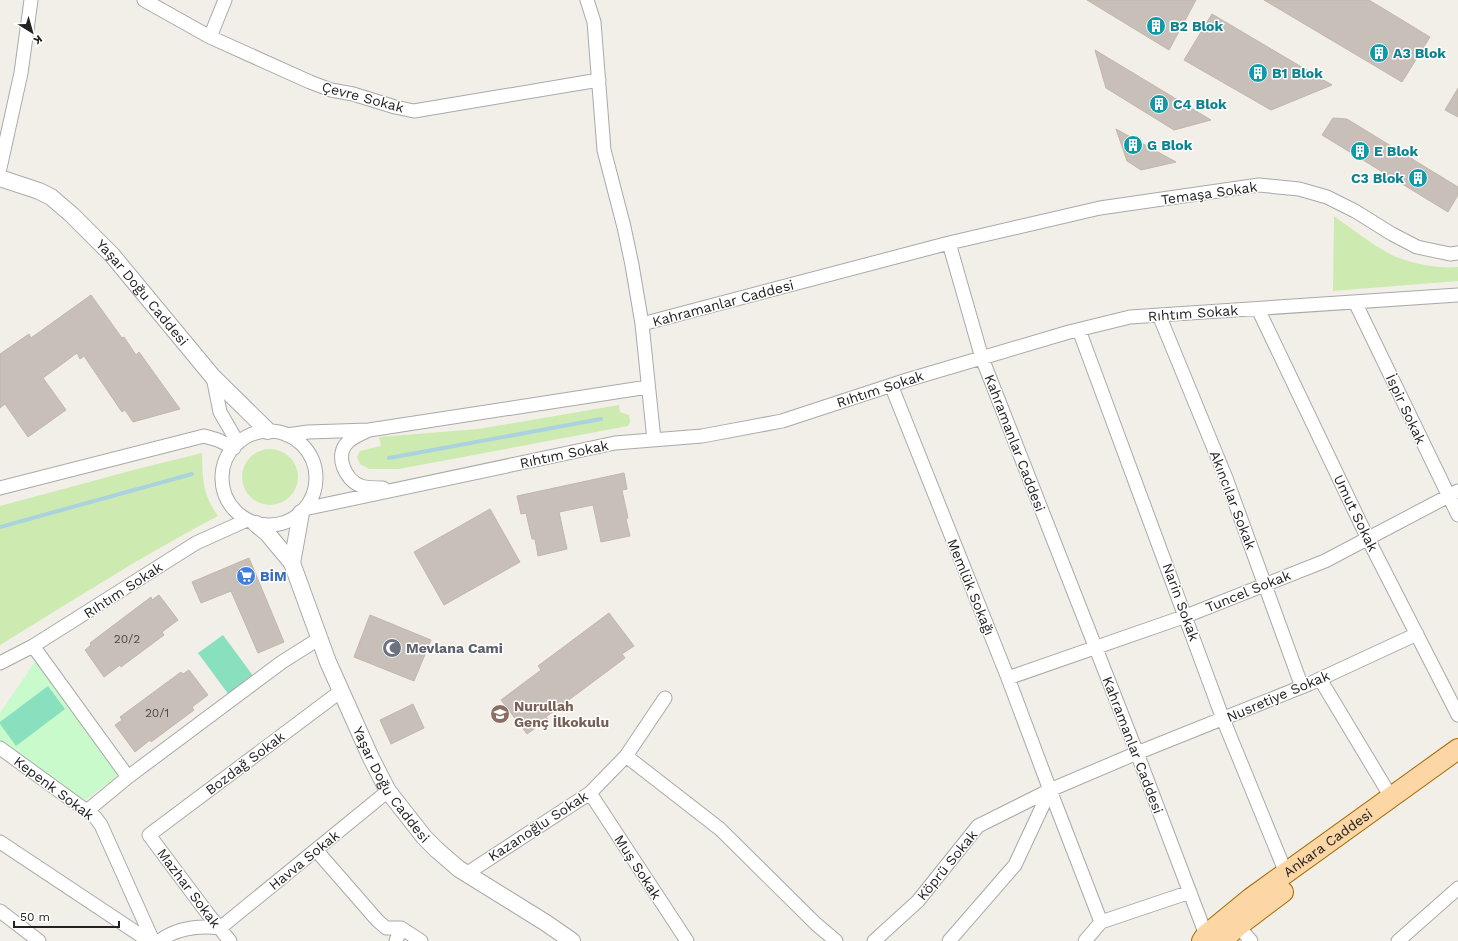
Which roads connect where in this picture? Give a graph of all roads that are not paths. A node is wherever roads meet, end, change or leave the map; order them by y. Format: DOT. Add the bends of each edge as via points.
graph roads {
  1 [pos="32,0"];
  2 [pos="144,0"];
  3 [pos="225,0"];
  4 [pos="588,0"];
  5 [pos="210,37"];
  6 [pos="599,80"];
  7 [pos="0,168"];
  8 [pos="0,178"];
  9 [pos="949,243"];
  10 [pos="1458,253"];
  11 [pos="1458,295"];
  12 [pos="1355,302"];
  13 [pos="1258,309"];
  14 [pos="1159,315"];
  15 [pos="642,324"];
  16 [pos="1079,330"];
  17 [pos="982,358"];
  18 [pos="213,377"];
  19 [pos="891,385"];
  20 [pos="648,387"];
  21 [pos="369,430"];
  22 [pos="268,431"];
  23 [pos="287,435"];
  24 [pos="654,440"];
  25 [pos="236,445"];
  26 [pos="0,488"];
  27 [pos="396,490"];
  28 [pos="1453,494"];
  29 [pos="303,511"];
  30 [pos="1458,515"];
  31 [pos="252,522"];
  32 [pos="1368,539"];
  33 [pos="292,562"];
  34 [pos="1264,584"];
  35 [pos="1186,616"];
  36 [pos="1417,634"];
  37 [pos="320,638"];
  38 [pos="33,646"];
  39 [pos="1096,648"];
  40 [pos="0,663"];
  41 [pos="1008,678"];
  42 [pos="1320,679"];
  43 [pos="1302,687"];
  44 [pos="341,691"];
  45 [pos="665,698"];
  46 [pos="1458,715"];
  47 [pos="1223,719"];
  48 [pos="0,748"];
  49 [pos="1458,749"];
  50 [pos="1137,753"];
  51 [pos="626,756"];
  52 [pos="1458,765"];
  53 [pos="128,776"];
  54 [pos="1050,790"];
  55 [pos="388,791"];
  56 [pos="590,793"];
  57 [pos="1391,797"];
  58 [pos="88,810"];
  59 [pos="149,835"];
  60 [pos="0,842"];
  61 [pos="316,850"];
  62 [pos="1286,873"];
  63 [pos="466,874"];
  64 [pos="1458,888"];
  65 [pos="1190,892"];
  66 [pos="0,911"];
  67 [pos="1101,922"];
  68 [pos="1238,926"];
  69 [pos="220,928"];
  70 [pos="401,928"];
  71 [pos="1210,939"];
  72 [pos="40,941"];
  73 [pos="149,941"];
  74 [pos="153,941"];
  75 [pos="159,941"];
  76 [pos="230,941"];
  77 [pos="396,941"];
  78 [pos="421,941"];
  79 [pos="572,941"];
  80 [pos="687,941"];
  81 [pos="836,941"];
  82 [pos="874,941"];
  83 [pos="949,941"];
  84 [pos="1085,941"];
  85 [pos="1251,941"];
  86 [pos="1398,941"];
  1 -- 7 [label="street" via="21,73"];
  2 -- 5 [label="street, Çevre Sokak"];
  3 -- 5 [label="street"];
  4 -- 6 [label="street, Kahramanlar Caddesi" via="594,22"];
  5 -- 6 [label="street, Çevre Sokak" via="331,90 414,111"];
  6 -- 15 [label="street, Kahramanlar Caddesi" via="604,150 632,265"];
  8 -- 18 [label="street, Yaşar Doğu Caddesi" via="51,197 72,215 112,255"];
  9 -- 10 [label="street, Temaşa Sokak" via="1100,208 1259,185 1299,189 1327,197 1417,247 1450,254"];
  9 -- 15 [label="street, Kahramanlar Caddesi"];
  9 -- 17 [label="street, Kahramanlar Caddesi"];
  11 -- 12 [label="street, Rıhtım Sokak"];
  12 -- 13 [label="street, Rıhtım Sokak"];
  12 -- 28 [label="street, İspir Sokak"];
  13 -- 14 [label="street, Rıhtım Sokak"];
  13 -- 32 [label="street, Umut Sokak"];
  14 -- 16 [label="street, Rıhtım Sokak" via="1130,317"];
  14 -- 34 [label="street, Akıncılar Sokak" via="1226,478"];
  15 -- 20 [label="street, Kahramanlar Caddesi"];
  16 -- 17 [label="street, Rıhtım Sokak"];
  16 -- 35 [label="street, Narin Sokak"];
  17 -- 19 [label="street, Rıhtım Sokak"];
  17 -- 39 [label="street, Kahramanlar Caddesi"];
  18 -- 22 [label="street, Yaşar Doğu Caddesi"];
  18 -- 25 [label="street" via="220,412"];
  19 -- 24 [label="street, Rıhtım Sokak" via="782,421 702,436"];
  19 -- 41 [label="street, Memlük Sokağı"];
  20 -- 21 [label="street"];
  20 -- 24 [label="street, Kahramanlar Caddesi"];
  21 -- 23 [label="street"];
  21 -- 27 [label="street" via="348,442 342,450 342,465 350,479 361,486"];
  22 -- 23 [label="street"];
  22 -- 25 [label="street" via="253,434"];
  23 -- 29 [label="street" via="309,452 315,467 316,482 313,496"];
  24 -- 27 [label="street, Rıhtım Sokak" via="615,443"];
  25 -- 26 [label="street" via="204,436"];
  25 -- 31 [label="street" via="228,454 222,484 233,509"];
  27 -- 29 [label="street, Rıhtım Sokak"];
  28 -- 30 [label="street, İspir Sokak"];
  28 -- 32 [label="street, Tuncel Sokak"];
  29 -- 31 [label="street" via="284,523 270,526"];
  29 -- 33 [label="street"];
  31 -- 33 [label="street" via="277,544"];
  31 -- 38 [label="street, Rıhtım Sokak" via="196,543"];
  32 -- 34 [label="street, Tuncel Sokak" via="1325,561"];
  32 -- 36 [label="street, Umut Sokak"];
  33 -- 37 [label="street, Yaşar Doğu Caddesi"];
  34 -- 35 [label="street, Tuncel Sokak"];
  34 -- 43 [label="street, Akıncılar Sokak"];
  35 -- 39 [label="street, Tuncel Sokak"];
  35 -- 47 [label="street, Narin Sokak"];
  36 -- 42 [label="street, Nusretiye Sokak"];
  36 -- 46 [label="street, Umut Sokak"];
  37 -- 44 [label="street, Yaşar Doğu Caddesi"];
  37 -- 53 [label="street" via="282,662"];
  38 -- 40 [label="street, Rıhtım Sokak"];
  38 -- 53 [label="street"];
  39 -- 41 [label="street, Tuncel Sokak"];
  39 -- 50 [label="street, Kahramanlar Caddesi"];
  41 -- 54 [label="street, Memlük Sokağı"];
  42 -- 43 [label="street, Nusretiye Sokak"];
  42 -- 57 [label="street"];
  43 -- 47 [label="street, Nusretiye Sokak"];
  44 -- 55 [label="street, Yaşar Doğu Caddesi"];
  44 -- 59 [label="street, Bozdağ Sokak"];
  45 -- 51 [label="street, Kazanoğlu Sokak"];
  47 -- 50 [label="street, Nusretiye Sokak"];
  47 -- 62 [label="street, Narin Sokak"];
  48 -- 58 [label="street, Kepenk Sokak"];
  49 -- 57 [label="main road, Ankara Caddesi"];
  50 -- 54 [label="street, Nusretiye Sokak"];
  50 -- 65 [label="street, Kahramanlar Caddesi"];
  51 -- 56 [label="street, Kazanoğlu Sokak"];
  51 -- 81 [label="street" via="720,829"];
  52 -- 68 [label="main road, Ankara Caddesi"];
  53 -- 58 [label="street"];
  54 -- 67 [label="street, Memlük Sokağı"];
  54 -- 82 [label="street, Köprü Sokak" via="978,826 918,901"];
  54 -- 83 [label="street" via="1015,865"];
  55 -- 61 [label="street, Havva Sokak"];
  55 -- 63 [label="street, Yaşar Doğu Caddesi" via="424,837"];
  56 -- 63 [label="street, Kazanoğlu Sokak"];
  56 -- 80 [label="street, Muş Sokak"];
  57 -- 62 [label="main road, Ankara Caddesi"];
  58 -- 74 [label="street, Kepenk Sokak" via="101,825"];
  59 -- 69 [label="street, Mazhar Sokak"];
  60 -- 73 [label="street"];
  61 -- 69 [label="street, Havva Sokak"];
  61 -- 70 [label="street" via="377,920 386,928"];
  62 -- 71 [label="main road, Ankara Caddesi" via="1228,916"];
  63 -- 79 [label="street, Yaşar Doğu Caddesi" via="546,922"];
  64 -- 86 [label="street"];
  65 -- 67 [label="street"];
  65 -- 71 [label="street, Kahramanlar Caddesi"];
  66 -- 72 [label="street"];
  67 -- 84 [label="street"];
  68 -- 71 [label="main road, Ankara Caddesi"];
  68 -- 85 [label="street"];
  69 -- 75 [label="street" via="183,929"];
  69 -- 76 [label="street, Mazhar Sokak"];
  70 -- 77 [label="street"];
  70 -- 78 [label="street"];
}
